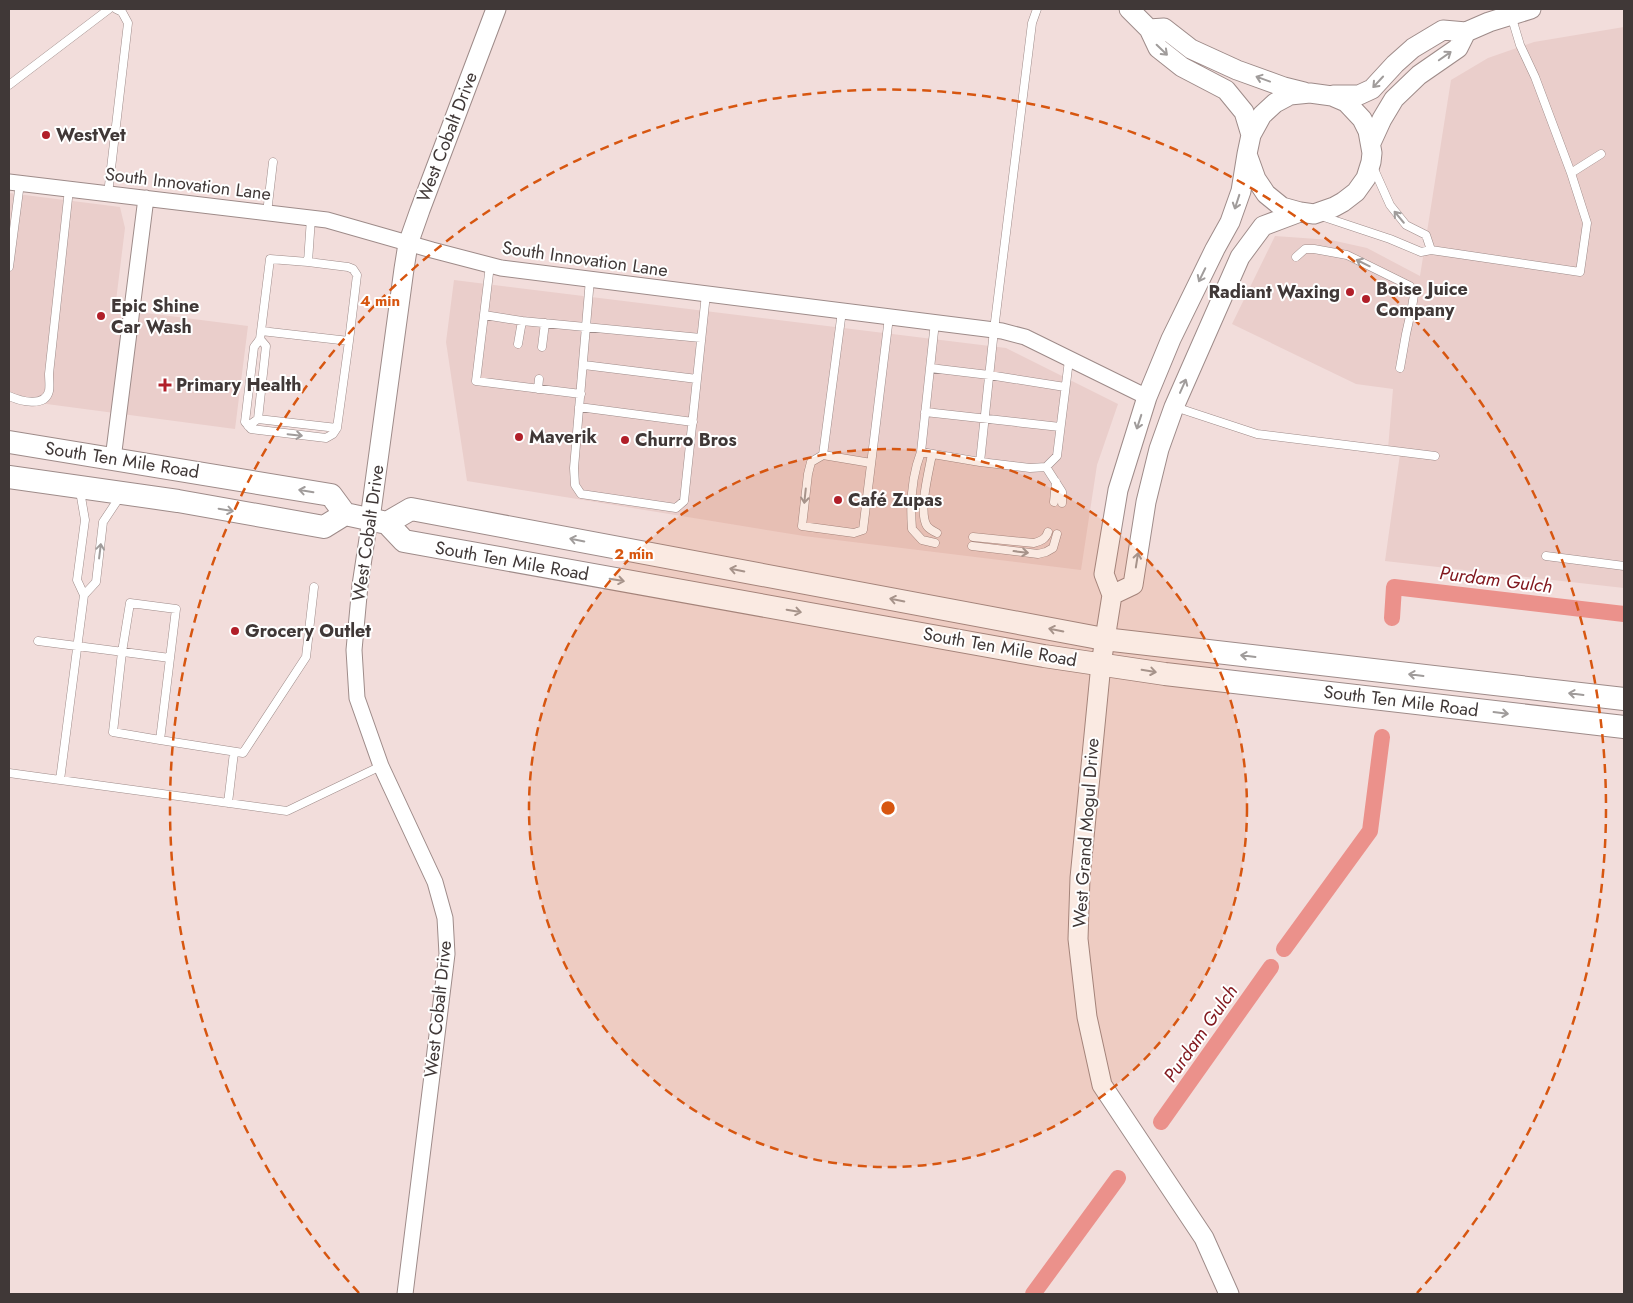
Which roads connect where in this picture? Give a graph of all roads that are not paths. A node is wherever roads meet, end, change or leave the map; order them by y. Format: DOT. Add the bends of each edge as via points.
graph roads {
  1 [pos="109,9"];
  2 [pos="116,9"];
  3 [pos="496,9"];
  4 [pos="1037,9"];
  5 [pos="1129,9"];
  6 [pos="1531,9"];
  7 [pos="1511,14"];
  8 [pos="1149,29"];
  9 [pos="1466,32"];
  10 [pos="9,85"];
  11 [pos="1310,93"];
  12 [pos="1332,96"];
  13 [pos="1251,135"];
  14 [pos="1371,143"];
  15 [pos="1247,154"];
  16 [pos="1601,154"];
  17 [pos="273,162"];
  18 [pos="1371,162"];
  19 [pos="1571,173"];
  20 [pos="14,183"];
  21 [pos="69,189"];
  22 [pos="108,194"];
  23 [pos="146,198"];
  24 [pos="267,213"];
  25 [pos="1307,213"];
  26 [pos="311,218"];
  27 [pos="408,244"];
  28 [pos="1431,250"];
  29 [pos="1296,257"];
  30 [pos="308,262"];
  31 [pos="490,265"];
  32 [pos="9,267"];
  33 [pos="590,279"];
  34 [pos="706,294"];
  35 [pos="842,311"];
  36 [pos="484,315"];
  37 [pos="889,317"];
  38 [pos="522,321"];
  39 [pos="935,322"];
  40 [pos="545,323"];
  41 [pos="586,326"];
  42 [pos="994,330"];
  43 [pos="261,335"];
  44 [pos="702,338"];
  45 [pos="349,341"];
  46 [pos="518,344"];
  47 [pos="542,347"];
  48 [pos="1068,360"];
  49 [pos="584,365"];
  50 [pos="930,368"];
  51 [pos="1400,368"];
  52 [pos="251,374"];
  53 [pos="989,375"];
  54 [pos="263,376"];
  55 [pos="514,376"];
  56 [pos="539,379"];
  57 [pos="697,379"];
  58 [pos="512,386"];
  59 [pos="1065,387"];
  60 [pos="538,389"];
  61 [pos="581,394"];
  62 [pos="9,396"];
  63 [pos="1147,397"];
  64 [pos="580,407"];
  65 [pos="1174,407"];
  66 [pos="925,412"];
  67 [pos="985,418"];
  68 [pos="258,419"];
  69 [pos="693,422"];
  70 [pos="248,426"];
  71 [pos="1060,427"];
  72 [pos="337,428"];
  73 [pos="9,442"];
  74 [pos="921,452"];
  75 [pos="823,454"];
  76 [pos="932,454"];
  77 [pos="1434,456"];
  78 [pos="113,459"];
  79 [pos="980,462"];
  80 [pos="871,463"];
  81 [pos="1046,467"];
  82 [pos="9,477"];
  83 [pos="80,487"];
  84 [pos="122,493"];
  85 [pos="1058,502"];
  86 [pos="345,514"];
  87 [pos="379,521"];
  88 [pos="1048,532"];
  89 [pos="937,533"];
  90 [pos="1056,534"];
  91 [pos="973,537"];
  92 [pos="935,543"];
  93 [pos="972,546"];
  94 [pos="1546,556"];
  95 [pos="1624,566"];
  96 [pos="314,587"];
  97 [pos="84,595"];
  98 [pos="1112,595"];
  99 [pos="1104,639"];
  100 [pos="38,641"];
  101 [pos="78,646"];
  102 [pos="122,652"];
  103 [pos="170,658"];
  104 [pos="1100,664"];
  105 [pos="1624,700"];
  106 [pos="1624,727"];
  107 [pos="160,740"];
  108 [pos="234,752"];
  109 [pos="381,766"];
  110 [pos="9,773"];
  111 [pos="60,780"];
  112 [pos="228,802"];
  113 [pos="405,1294"];
  114 [pos="1229,1294"];
  1 -- 10 [label="lane"];
  2 -- 22 [label="lane" via="122,12 128,23"];
  3 -- 27 [label="street, West Cobalt Drive"];
  4 -- 42 [label="lane" via="1032,24"];
  5 -- 8 [label="street"];
  6 -- 7 [label="street"];
  7 -- 9 [label="street"];
  7 -- 19 [label="lane" via="1520,45"];
  11 -- 8 [label="street, one-way" via="1236,70 1191,49 1164,28"];
  8 -- 13 [label="street, one-way" via="1158,48 1182,67 1226,90 1244,112"];
  9 -- 12 [label="street, one-way" via="1443,30 1413,48 1372,89 1359,95"];
  14 -- 9 [label="street, one-way" via="1394,99 1419,75 1458,48"];
  11 -- 12 [label="street"];
  11 -- 13 [label="street" via="1290,94 1275,102 1262,115"];
  12 -- 14 [label="street" via="1346,102 1358,114"];
  13 -- 15 [label="street"];
  14 -- 18 [label="street"];
  15 -- 25 [label="street" via="1256,179 1266,194 1282,207"];
  15 -- 63 [label="street, one-way" via="1241,191 1230,222 1171,339"];
  16 -- 19 [label="lane"];
  17 -- 24 [label="lane"];
  18 -- 25 [label="street" via="1366,178 1344,202"];
  28 -- 18 [label="lane, one-way" via="1426,235 1406,225 1390,205"];
  19 -- 28 [label="lane" via="1588,223 1580,272"];
  20 -- 21 [label="street, South Innovation Lane"];
  20 -- 32 [label="lane"];
  21 -- 22 [label="street, South Innovation Lane"];
  21 -- 62 [label="lane" via="48,392 39,402"];
  22 -- 23 [label="street, South Innovation Lane"];
  23 -- 24 [label="street, South Innovation Lane"];
  23 -- 78 [label="street"];
  24 -- 26 [label="street, South Innovation Lane"];
  25 -- 28 [label="lane" via="1421,252"];
  65 -- 25 [label="street, one-way" via="1240,257 1263,226"];
  26 -- 27 [label="street, South Innovation Lane"];
  26 -- 30 [label="lane"];
  27 -- 31 [label="street, South Innovation Lane"];
  27 -- 87 [label="street, West Cobalt Drive"];
  51 -- 29 [label="lane, one-way" via="1414,295 1410,286 1347,255 1314,249 1305,250"];
  30 -- 43 [label="lane" via="270,259"];
  30 -- 45 [label="lane" via="348,267 357,275"];
  31 -- 33 [label="street, South Innovation Lane"];
  31 -- 36 [label="lane"];
  33 -- 34 [label="street, South Innovation Lane"];
  33 -- 41 [label="lane"];
  34 -- 35 [label="street, South Innovation Lane"];
  34 -- 44 [label="lane"];
  35 -- 37 [label="street, South Innovation Lane"];
  35 -- 75 [label="lane"];
  36 -- 38 [label="lane"];
  36 -- 58 [label="lane" via="476,381"];
  37 -- 39 [label="street, South Innovation Lane"];
  37 -- 80 [label="lane"];
  38 -- 40 [label="lane"];
  38 -- 46 [label="lane"];
  39 -- 42 [label="street, South Innovation Lane"];
  39 -- 50 [label="lane"];
  40 -- 41 [label="lane"];
  40 -- 47 [label="lane"];
  41 -- 44 [label="lane"];
  41 -- 49 [label="lane"];
  42 -- 48 [label="street, South Innovation Lane" via="1025,337"];
  42 -- 53 [label="lane"];
  43 -- 45 [label="lane"];
  43 -- 52 [label="lane" via="254,347"];
  43 -- 54 [label="lane" via="266,346"];
  44 -- 57 [label="lane"];
  45 -- 72 [label="lane"];
  48 -- 59 [label="lane"];
  48 -- 63 [label="street, South Innovation Lane"];
  49 -- 57 [label="lane"];
  49 -- 61 [label="lane"];
  50 -- 53 [label="lane"];
  50 -- 66 [label="lane"];
  52 -- 54 [label="lane"];
  52 -- 70 [label="lane" via="245,422"];
  53 -- 59 [label="lane"];
  53 -- 67 [label="lane"];
  54 -- 68 [label="lane"];
  55 -- 58 [label="lane"];
  56 -- 60 [label="lane"];
  57 -- 69 [label="lane"];
  58 -- 60 [label="lane"];
  59 -- 71 [label="lane"];
  60 -- 61 [label="lane"];
  61 -- 64 [label="lane"];
  63 -- 98 [label="street, one-way" via="1118,490 1104,574"];
  64 -- 69 [label="lane"];
  64 -- 69 [label="lane" via="574,468 575,485 581,494 676,508 684,501"];
  65 -- 77 [label="lane" via="1257,434"];
  98 -- 65 [label="street, one-way" via="1132,585 1146,502 1159,449"];
  66 -- 67 [label="lane"];
  66 -- 74 [label="lane"];
  67 -- 71 [label="lane"];
  67 -- 79 [label="lane"];
  68 -- 70 [label="lane"];
  68 -- 72 [label="lane"];
  70 -- 72 [label="lane, one-way" via="257,431 326,438"];
  71 -- 81 [label="lane" via="1057,456"];
  73 -- 78 [label="main road, South Ten Mile Road"];
  74 -- 76 [label="lane"];
  74 -- 92 [label="lane" via="910,504 912,530 922,540"];
  75 -- 80 [label="lane"];
  75 -- 80 [label="lane, one-way" via="811,462 802,526 854,533 863,530"];
  76 -- 79 [label="lane"];
  76 -- 89 [label="lane" via="923,508 928,528"];
  86 -- 78 [label="main road, South Ten Mile Road, one-way" via="331,495"];
  79 -- 81 [label="lane"];
  81 -- 85 [label="lane" via="1056,482"];
  82 -- 83 [label="main road, South Ten Mile Road"];
  83 -- 84 [label="main road, South Ten Mile Road"];
  83 -- 97 [label="lane" via="85,520 77,580"];
  84 -- 86 [label="main road, South Ten Mile Road, one-way" via="324,527"];
  97 -- 84 [label="lane, one-way" via="96,582 103,522"];
  86 -- 87 [label="main road"];
  99 -- 87 [label="main road, South Ten Mile Road, one-way" via="411,509"];
  87 -- 104 [label="main road, South Ten Mile Road, one-way" via="404,541"];
  87 -- 109 [label="street, West Cobalt Drive" via="360,585 354,650 357,698"];
  88 -- 91 [label="lane" via="1041,541 1034,543"];
  93 -- 90 [label="lane, one-way" via="1038,554 1053,548"];
  94 -- 95 [label="lane"];
  96 -- 108 [label="lane" via="306,657 243,753"];
  97 -- 101 [label="lane"];
  98 -- 99 [label="street, West Grand Mogul Drive"];
  99 -- 104 [label="street, West Grand Mogul Drive"];
  105 -- 99 [label="main road, South Ten Mile Road, one-way"];
  100 -- 101 [label="lane"];
  101 -- 102 [label="lane"];
  101 -- 111 [label="lane"];
  102 -- 103 [label="lane"];
  102 -- 103 [label="lane" via="130,603 176,609"];
  102 -- 107 [label="lane" via="113,732"];
  103 -- 107 [label="lane"];
  104 -- 106 [label="main road, South Ten Mile Road, one-way"];
  104 -- 114 [label="street, West Grand Mogul Drive" via="1078,939 1087,1016 1102,1085 1204,1238"];
  107 -- 108 [label="lane"];
  108 -- 112 [label="lane"];
  109 -- 112 [label="lane" via="287,811"];
  109 -- 113 [label="street, West Cobalt Drive" via="436,882 445,918 446,954"];
  110 -- 111 [label="lane"];
  111 -- 112 [label="lane"];
}
